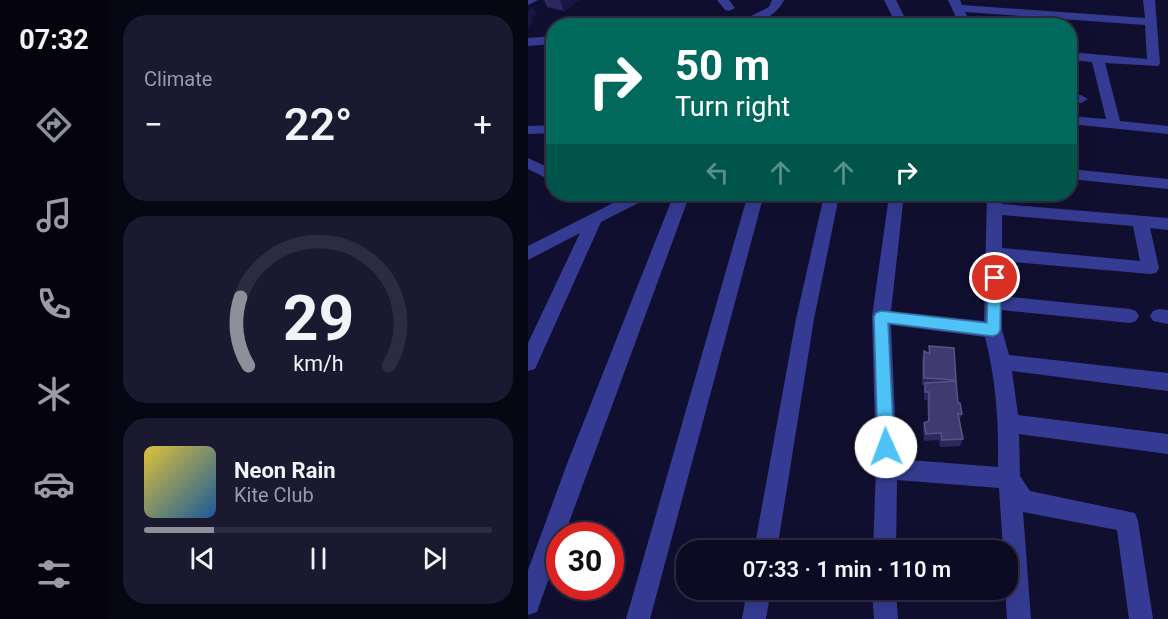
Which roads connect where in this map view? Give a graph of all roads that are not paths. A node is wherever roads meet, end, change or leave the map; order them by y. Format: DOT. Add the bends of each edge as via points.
graph roads {
  1 [pos="778,0"];
  2 [pos="890,0"];
  3 [pos="1149,0"];
  4 [pos="956,4"];
  5 [pos="755,18"];
  6 [pos="899,18"];
  7 [pos="962,18"];
  8 [pos="1150,22"];
  9 [pos="546,41"];
  10 [pos="528,42"];
  11 [pos="1077,56"];
  12 [pos="1097,57"];
  13 [pos="1154,63"];
  14 [pos="1168,64"];
  15 [pos="1077,121"];
  16 [pos="1114,124"];
  17 [pos="546,129"];
  18 [pos="528,130"];
  19 [pos="1168,130"];
  20 [pos="528,163"];
  21 [pos="546,173"];
  22 [pos="1077,175"];
  23 [pos="1168,184"];
  24 [pos="629,201"];
  25 [pos="679,201"];
  26 [pos="754,201"];
  27 [pos="824,201"];
  28 [pos="896,201"];
  29 [pos="993,201"];
  30 [pos="596,218"];
  31 [pos="1140,221"];
  32 [pos="1168,224"];
  33 [pos="528,254"];
  34 [pos="995,254"];
  35 [pos="994,302"];
  36 [pos="1130,316"];
  37 [pos="881,317"];
  38 [pos="993,330"];
  39 [pos="1001,362"];
  40 [pos="528,363"];
  41 [pos="1168,382"];
  42 [pos="1008,423"];
  43 [pos="1168,444"];
  44 [pos="887,469"];
  45 [pos="1009,478"];
  46 [pos="767,540"];
  47 [pos="884,540"];
  48 [pos="757,600"];
  49 [pos="885,600"];
  50 [pos="528,603"];
  51 [pos="638,619"];
  52 [pos="754,619"];
  53 [pos="886,619"];
  54 [pos="1019,619"];
  55 [pos="1141,619"];
  1 -- 5 [label="street" via="774,9"];
  2 -- 6 [label="street"];
  3 -- 8 [label="street"];
  4 -- 7 [label="street"];
  4 -- 8 [label="street"];
  8 -- 13 [label="street"];
  9 -- 10 [label="street"];
  11 -- 12 [label="street"];
  12 -- 13 [label="street"];
  12 -- 16 [label="street"];
  13 -- 14 [label="street"];
  15 -- 16 [label="street"];
  16 -- 19 [label="street"];
  17 -- 18 [label="street"];
  20 -- 21 [label="street"];
  22 -- 23 [label="street"];
  24 -- 30 [label="street"];
  25 -- 50 [label="street"];
  26 -- 51 [label="street"];
  27 -- 46 [label="street"];
  28 -- 37 [label="street"];
  29 -- 31 [label="street"];
  29 -- 34 [label="street"];
  30 -- 33 [label="street"];
  30 -- 40 [label="street"];
  31 -- 32 [label="street"];
  31 -- 34 [label="street" via="1150,268"];
  34 -- 35 [label="street"];
  35 -- 36 [label="street"];
  35 -- 38 [label="street"];
  37 -- 38 [label="street"];
  37 -- 44 [label="street"];
  38 -- 39 [label="street"];
  39 -- 41 [label="street"];
  39 -- 42 [label="street"];
  42 -- 43 [label="street"];
  42 -- 45 [label="street"];
  44 -- 45 [label="street"];
  44 -- 47 [label="street"];
  45 -- 54 [label="street"];
  45 -- 55 [label="street" via="1023,501 1126,521"];
  48 -- 52 [label="street"];
  49 -- 53 [label="street"];
}
